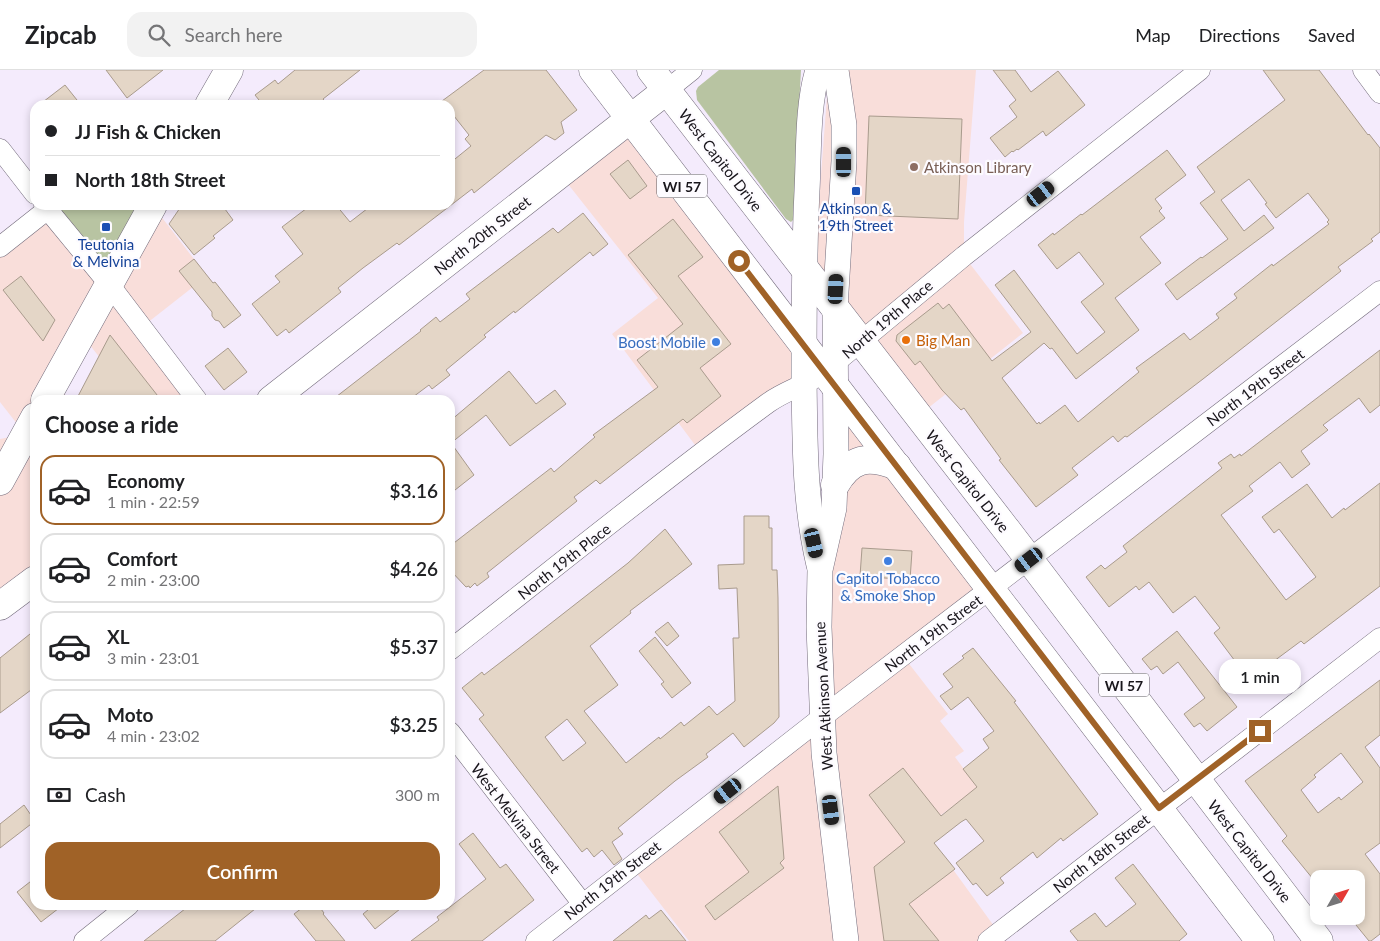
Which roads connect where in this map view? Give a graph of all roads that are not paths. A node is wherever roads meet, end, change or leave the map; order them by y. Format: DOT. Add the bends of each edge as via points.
graph roads {
  1 [pos="229,70"];
  2 [pos="593,70"];
  3 [pos="692,70"];
  4 [pos="818,70"];
  5 [pos="836,70"];
  6 [pos="1200,70"];
  7 [pos="1363,70"];
  8 [pos="659,80"];
  9 [pos="1380,93"];
  10 [pos="212,100"];
  11 [pos="630,118"];
  12 [pos="0,149"];
  13 [pos="30,188"];
  14 [pos="43,210"];
  15 [pos="51,210"];
  16 [pos="150,210"];
  17 [pos="0,247"];
  18 [pos="805,270"];
  19 [pos="109,284"];
  20 [pos="1380,291"];
  21 [pos="835,308"];
  22 [pos="860,341"];
  23 [pos="804,346"];
  24 [pos="824,376"];
  25 [pos="48,395"];
  26 [pos="193,395"];
  27 [pos="277,395"];
  28 [pos="30,426"];
  29 [pos="897,466"];
  30 [pos="0,480"];
  31 [pos="835,485"];
  32 [pos="1029,560"];
  33 [pos="820,570"];
  34 [pos="30,584"];
  35 [pos="991,588"];
  36 [pos="0,606"];
  37 [pos="1380,638"];
  38 [pos="455,646"];
  39 [pos="822,718"];
  40 [pos="455,739"];
  41 [pos="1196,780"];
  42 [pos="1159,808"];
  43 [pos="582,904"];
  44 [pos="123,910"];
  45 [pos="84,941"];
  46 [pos="536,941"];
  47 [pos="846,941"];
  48 [pos="988,941"];
  49 [pos="1260,941"];
  50 [pos="1319,941"];
  1 -- 10 [label="main road"];
  2 -- 11 [label="main road"];
  3 -- 8 [label="street, North 20th Street"];
  4 -- 18 [label="street" via="812,98"];
  5 -- 21 [label="street, West Atkinson Avenue" via="844,125 844,162"];
  6 -- 22 [label="street, North 19th Place"];
  7 -- 9 [label="street"];
  8 -- 11 [label="main road, North 20th Street"];
  8 -- 18 [label="main road, West Capitol Drive / WI 57"];
  11 -- 23 [label="main road, WI 57"];
  11 -- 27 [label="main road, North 20th Street"];
  12 -- 13 [label="street"];
  14 -- 17 [label="street"];
  15 -- 19 [label="street"];
  16 -- 19 [label="main road"];
  18 -- 21 [label="main road, West Capitol Drive / WI 57"];
  18 -- 23 [label="street"];
  19 -- 25 [label="main road"];
  19 -- 26 [label="street"];
  20 -- 32 [label="street, North 19th Street"];
  21 -- 22 [label="main road, West Capitol Drive / WI 57"];
  21 -- 24 [label="street, West Atkinson Avenue"];
  22 -- 24 [label="street, North 19th Place"];
  22 -- 32 [label="main road, West Capitol Drive / WI 57"];
  23 -- 24 [label="main road, WI 57"];
  24 -- 29 [label="main road, WI 57"];
  24 -- 31 [label="street, West Atkinson Avenue"];
  24 -- 33 [label="street, West Atkinson Avenue" via="805,459 811,530"];
  24 -- 38 [label="street, North 19th Place" via="780,394"];
  28 -- 30 [label="main road"];
  29 -- 31 [label="main road" via="880,460 859,462 846,470"];
  29 -- 35 [label="main road, WI 57"];
  31 -- 33 [label="street, West Atkinson Avenue" via="834,508"];
  32 -- 35 [label="street, North 19th Street"];
  32 -- 41 [label="main road, West Capitol Drive / WI 57"];
  33 -- 39 [label="street, West Atkinson Avenue"];
  34 -- 36 [label="main road"];
  35 -- 39 [label="street, North 19th Street"];
  35 -- 42 [label="main road, WI 57"];
  37 -- 41 [label="street, North 18th Street"];
  39 -- 43 [label="street, North 19th Street"];
  39 -- 47 [label="street, West Atkinson Avenue"];
  40 -- 43 [label="street, West Melvina Street"];
  41 -- 42 [label="street, North 18th Street"];
  41 -- 50 [label="main road, West Capitol Drive / WI 57"];
  42 -- 48 [label="street, North 18th Street"];
  42 -- 49 [label="main road, WI 57"];
  43 -- 46 [label="street, North 19th Street"];
  44 -- 45 [label="street"];
}
